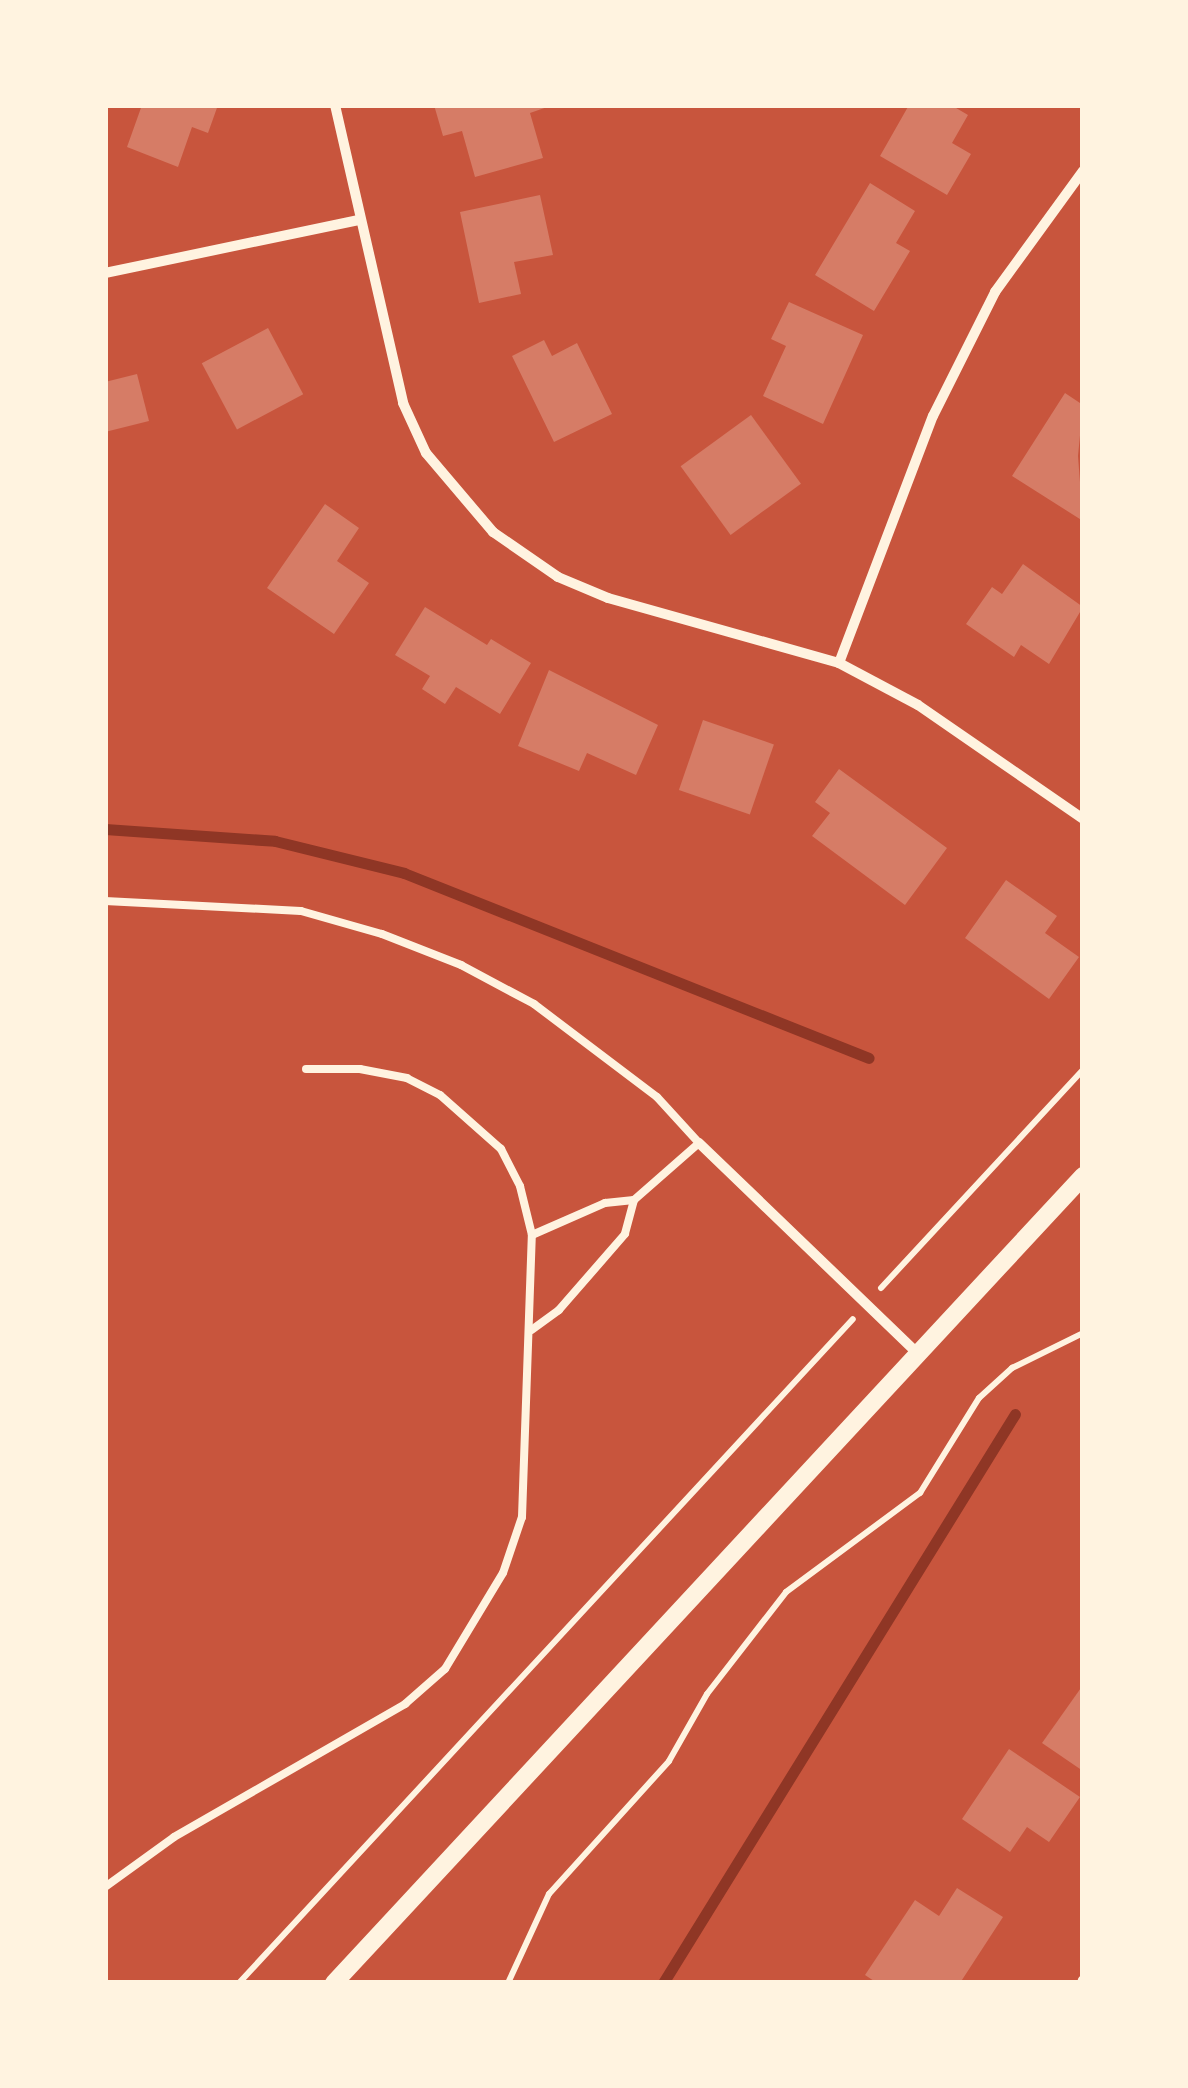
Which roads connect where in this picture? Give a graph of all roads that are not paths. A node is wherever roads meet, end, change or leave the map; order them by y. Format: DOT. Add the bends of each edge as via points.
graph roads {
  1 [pos="335,105"];
  2 [pos="1083,171"];
  3 [pos="358,220"];
  4 [pos="105,274"];
  5 [pos="839,662"];
  6 [pos="1083,819"];
  7 [pos="105,901"];
  8 [pos="306,1069"];
  9 [pos="699,1143"];
  10 [pos="1083,1176"];
  11 [pos="634,1200"];
  12 [pos="532,1236"];
  13 [pos="531,1330"];
  14 [pos="919,1355"];
  15 [pos="105,1887"];
  16 [pos="334,1983"];
  1 -- 3 [label="street"];
  2 -- 5 [label="street" via="995,292 933,416"];
  3 -- 4 [label="street"];
  3 -- 5 [label="street" via="403,402 426,453 493,532 558,577 608,598"];
  5 -- 6 [label="street" via="918,704"];
  7 -- 9 [label="lane" via="302,910 461,965 597,1048 658,1096"];
  8 -- 12 [label="lane" via="407,1078 468,1115 501,1149 520,1186"];
  9 -- 11 [label="lane"];
  9 -- 14 [label="street"];
  10 -- 14 [label="street"];
  11 -- 12 [label="lane" via="605,1202"];
  11 -- 13 [label="lane" via="625,1234 559,1310"];
  12 -- 13 [label="lane"];
  13 -- 15 [label="lane" via="522,1517 504,1574 445,1669 404,1704 174,1837"];
  14 -- 16 [label="street"];
}
